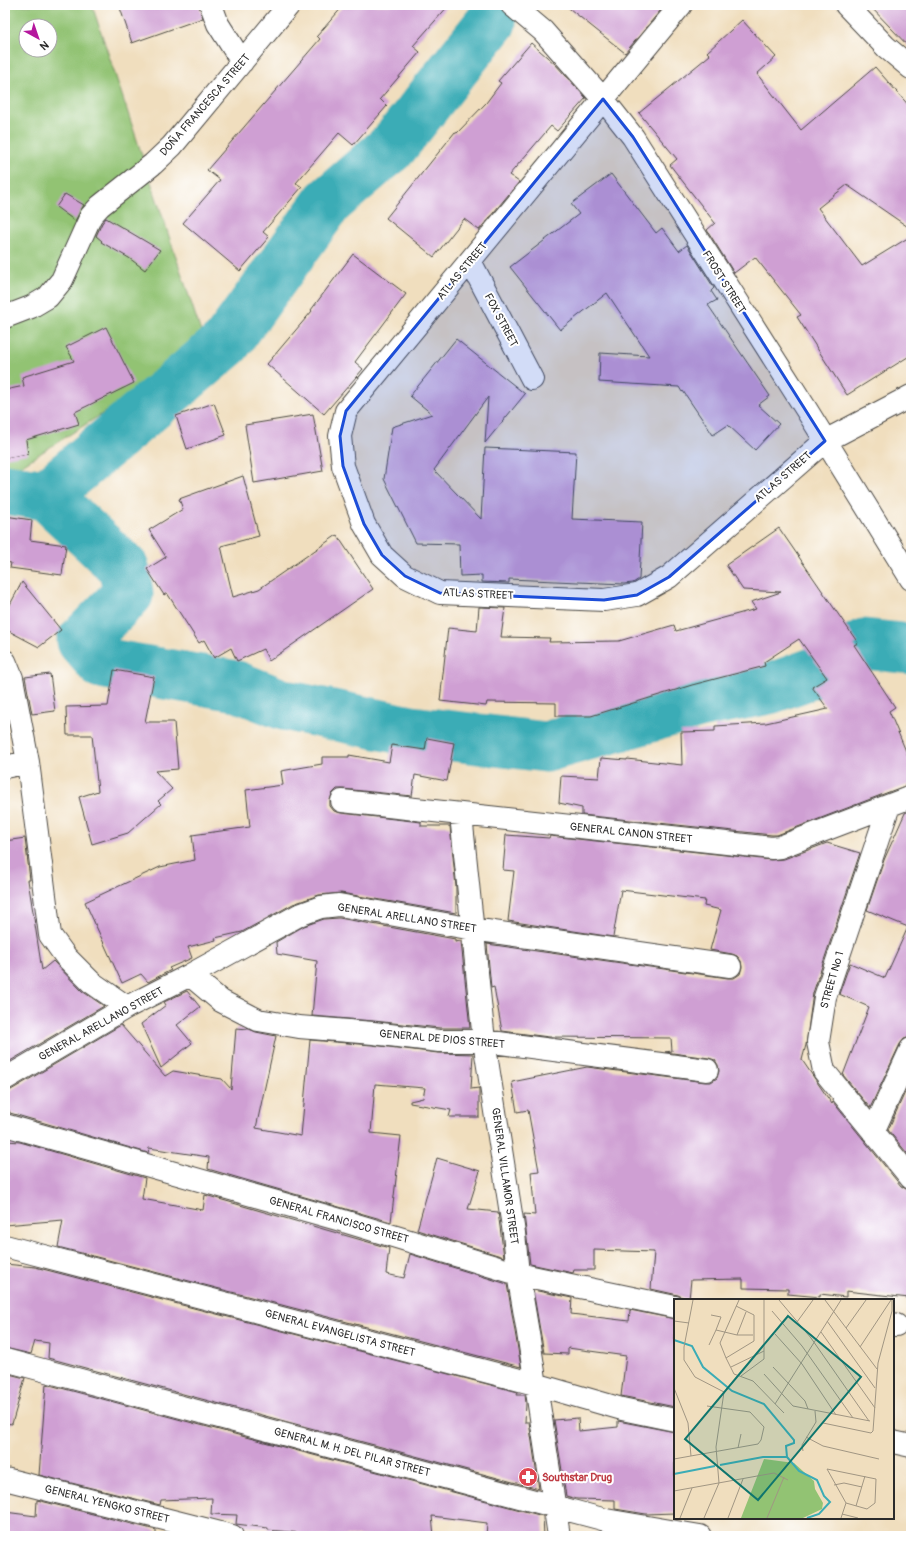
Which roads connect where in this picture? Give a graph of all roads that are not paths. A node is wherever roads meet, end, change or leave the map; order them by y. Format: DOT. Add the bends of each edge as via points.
graph roads {
  1 [pos="211,5"];
  2 [pos="289,5"];
  3 [pos="512,5"];
  4 [pos="681,5"];
  5 [pos="846,5"];
  6 [pos="242,62"];
  7 [pos="911,68"];
  8 [pos="604,99"];
  9 [pos="470,261"];
  10 [pos="5,317"];
  11 [pos="532,379"];
  12 [pos="911,396"];
  13 [pos="825,441"];
  14 [pos="911,579"];
  15 [pos="5,661"];
  16 [pos="28,762"];
  17 [pos="5,767"];
  18 [pos="911,797"];
  19 [pos="342,801"];
  20 [pos="889,806"];
  21 [pos="461,815"];
  22 [pos="473,929"];
  23 [pos="730,966"];
  24 [pos="190,975"];
  25 [pos="127,1007"];
  26 [pos="484,1041"];
  27 [pos="911,1049"];
  28 [pos="707,1070"];
  29 [pos="5,1079"];
  30 [pos="5,1125"];
  31 [pos="874,1132"];
  32 [pos="911,1178"];
  33 [pos="5,1246"];
  34 [pos="518,1274"];
  35 [pos="674,1307"];
  36 [pos="5,1360"];
  37 [pos="535,1384"];
  38 [pos="674,1420"];
  39 [pos="894,1442"];
  40 [pos="911,1446"];
  41 [pos="5,1479"];
  42 [pos="554,1506"];
  43 [pos="232,1536"];
  44 [pos="558,1536"];
  45 [pos="700,1536"];
  1 -- 6 [label="street" via="218,24"];
  2 -- 6 [label="street, DOÑA FRANCESCA STREET"];
  3 -- 8 [label="street, FROST STREET" via="543,31"];
  4 -- 8 [label="street, ATLAS STREET"];
  5 -- 7 [label="street" via="886,47"];
  6 -- 10 [label="street, DOÑA FRANCESCA STREET" via="172,146 91,216 62,280 48,297"];
  8 -- 9 [label="street, ATLAS STREET"];
  8 -- 13 [label="street, FROST STREET" via="633,137"];
  9 -- 11 [label="street, FOX STREET"];
  9 -- 13 [label="street, ATLAS STREET" via="346,411 340,436 343,466 364,524 382,555 405,576 440,593 604,600 637,595 669,577"];
  12 -- 13 [label="street, ATLAS STREET"];
  13 -- 14 [label="street, FROST STREET"];
  15 -- 16 [label="street" via="12,678"];
  16 -- 17 [label="street"];
  16 -- 25 [label="street" via="50,935 66,957 91,982"];
  18 -- 20 [label="street, GENERAL CANON STREET"];
  19 -- 21 [label="street, GENERAL CANON STREET"];
  20 -- 21 [label="street, GENERAL CANON STREET" via="780,848"];
  20 -- 31 [label="street, STREET № 1" via="825,997 818,1042 824,1071"];
  21 -- 22 [label="street, GENERAL VILLAMOR STREET"];
  22 -- 23 [label="street, GENERAL ARELLANO STREET"];
  22 -- 24 [label="street, GENERAL ARELLANO STREET" via="339,905 327,906 299,915"];
  22 -- 26 [label="street, GENERAL VILLAMOR STREET"];
  24 -- 25 [label="street, GENERAL ARELLANO STREET"];
  24 -- 26 [label="street, GENERAL DE DIOS STREET" via="221,1001 258,1020 299,1027 439,1041"];
  25 -- 29 [label="street, GENERAL ARELLANO STREET"];
  26 -- 28 [label="street, GENERAL DE DIOS STREET"];
  26 -- 34 [label="street, GENERAL VILLAMOR STREET"];
  27 -- 31 [label="street"];
  30 -- 34 [label="street, GENERAL FRANCISCO STREET" via="330,1217"];
  31 -- 32 [label="street, STREET № 1"];
  33 -- 37 [label="street, GENERAL EVANGELISTA STREET"];
  34 -- 35 [label="street, GENERAL FRANCISCO STREET"];
  34 -- 37 [label="street, GENERAL VILLAMOR STREET"];
  36 -- 42 [label="street, GENERAL M. H. DEL PILAR STREET"];
  37 -- 38 [label="street, GENERAL EVANGELISTA STREET" via="622,1409"];
  37 -- 42 [label="street, GENERAL VILLAMOR STREET"];
  39 -- 40 [label="street"];
  41 -- 43 [label="street, GENERAL YENGKO STREET"];
  42 -- 44 [label="street, GENERAL VILLAMOR STREET"];
  42 -- 45 [label="street, GENERAL M. H. DEL PILAR STREET" via="606,1520"];
}
